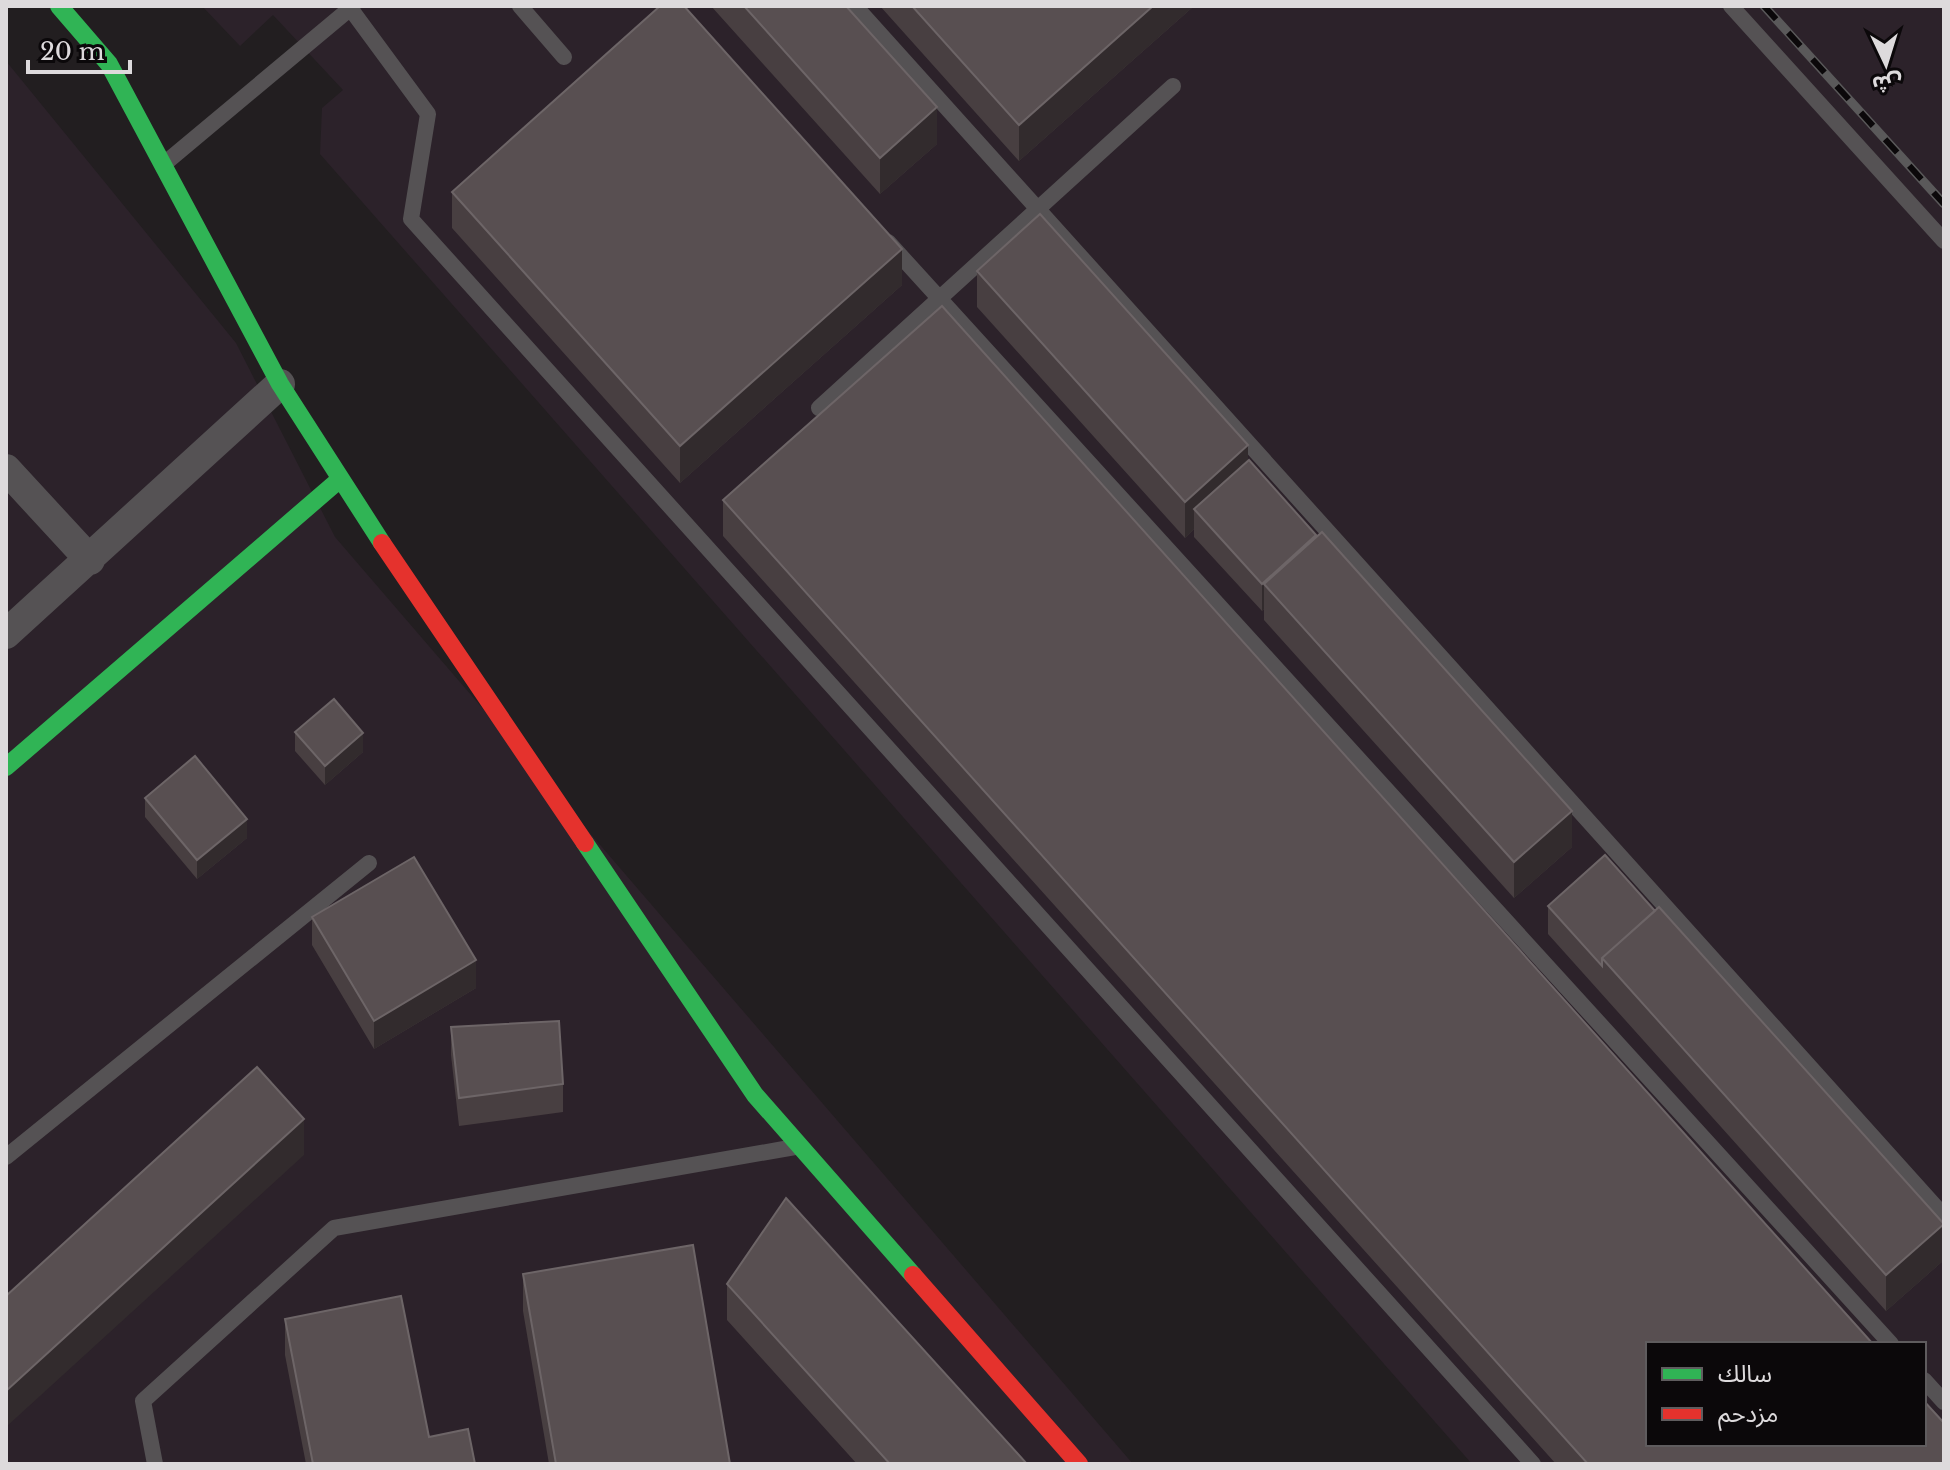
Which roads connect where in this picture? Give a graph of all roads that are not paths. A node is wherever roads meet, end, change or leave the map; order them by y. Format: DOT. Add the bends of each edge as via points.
graph roads {
  1 [pos="59,6"];
  2 [pos="520,6"];
  3 [pos="855,6"];
  4 [pos="1731,6"];
  5 [pos="351,7"];
  6 [pos="564,57"];
  7 [pos="1173,86"];
  8 [pos="163,165"];
  9 [pos="1038,209"];
  10 [pos="876,228"];
  11 [pos="1944,241"];
  12 [pos="939,299"];
  13 [pos="280,384"];
  14 [pos="819,408"];
  15 [pos="6,469"];
  16 [pos="339,480"];
  17 [pos="90,560"];
  18 [pos="6,634"];
  19 [pos="6,767"];
  20 [pos="369,863"];
  21 [pos="799,1146"];
  22 [pos="6,1157"];
  23 [pos="1944,1216"];
  24 [pos="1889,1342"];
  25 [pos="1926,1382"];
  26 [pos="1944,1402"];
  27 [pos="155,1464"];
  28 [pos="1079,1464"];
  29 [pos="1533,1464"];
  1 -- 8 [label="street" via="109,64"];
  2 -- 6 [label="lane"];
  3 -- 9 [label="lane"];
  4 -- 11 [label="lane"];
  5 -- 8 [label="lane"];
  5 -- 29 [label="lane" via="428,114 411,219"];
  7 -- 9 [label="lane"];
  8 -- 13 [label="street"];
  9 -- 12 [label="lane"];
  9 -- 23 [label="lane"];
  10 -- 12 [label="lane"];
  12 -- 14 [label="lane"];
  12 -- 24 [label="lane"];
  13 -- 16 [label="street"];
  13 -- 17 [label="street"];
  15 -- 17 [label="street"];
  16 -- 19 [label="street"];
  16 -- 21 [label="street" via="746,1082"];
  17 -- 18 [label="street"];
  20 -- 22 [label="lane"];
  21 -- 27 [label="lane" via="334,1228 143,1401"];
  21 -- 28 [label="street"];
  25 -- 26 [label="lane"];
}
